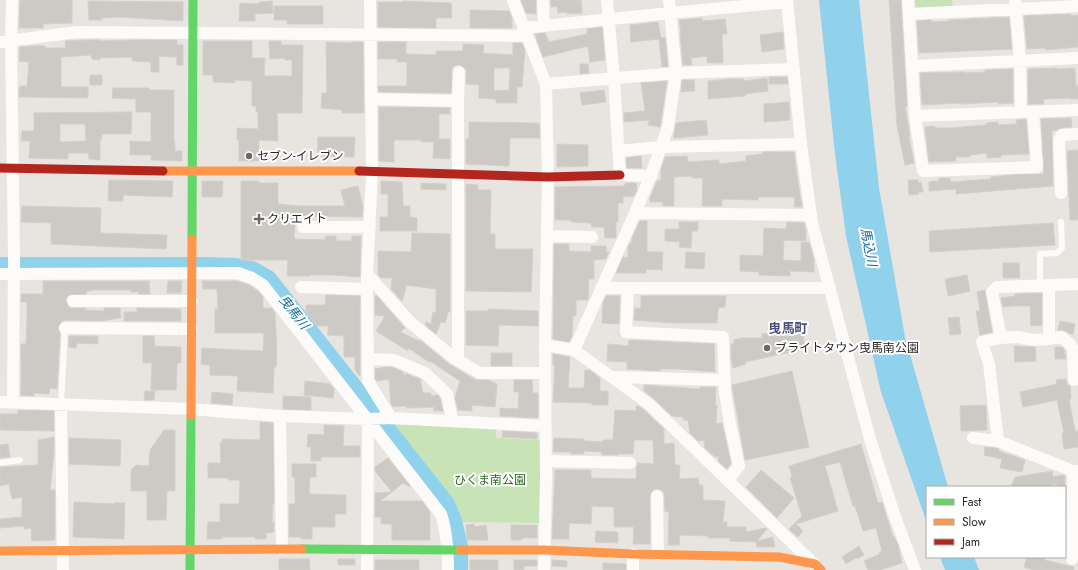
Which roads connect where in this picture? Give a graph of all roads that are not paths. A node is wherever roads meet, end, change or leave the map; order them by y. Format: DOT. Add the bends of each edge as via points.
graph roads {
  1 [pos="12,0"];
  2 [pos="193,0"];
  3 [pos="370,0"];
  4 [pos="513,0"];
  5 [pos="543,0"];
  6 [pos="607,0"];
  7 [pos="670,0"];
  8 [pos="908,0"];
  9 [pos="787,1"];
  10 [pos="1016,5"];
  11 [pos="1078,6"];
  12 [pos="670,13"];
  13 [pos="909,14"];
  14 [pos="608,19"];
  15 [pos="544,26"];
  16 [pos="193,32"];
  17 [pos="525,32"];
  18 [pos="370,35"];
  19 [pos="5,42"];
  20 [pos="1078,58"];
  21 [pos="1020,61"];
  22 [pos="912,66"];
  23 [pos="794,69"];
  24 [pos="459,72"];
  25 [pos="676,73"];
  26 [pos="614,78"];
  27 [pos="546,84"];
  28 [pos="371,99"];
  29 [pos="458,101"];
  30 [pos="6,108"];
  31 [pos="1078,110"];
  32 [pos="1027,112"];
  33 [pos="915,116"];
  34 [pos="1078,134"];
  35 [pos="801,144"];
  36 [pos="661,147"];
  37 [pos="618,150"];
  38 [pos="0,168"];
  39 [pos="12,168"];
  40 [pos="191,171"];
  41 [pos="372,171"];
  42 [pos="458,174"];
  43 [pos="620,175"];
  44 [pos="651,176"];
  45 [pos="548,177"];
  46 [pos="1061,192"];
  47 [pos="635,213"];
  48 [pos="811,215"];
  49 [pos="1061,222"];
  50 [pos="303,227"];
  51 [pos="370,227"];
  52 [pos="547,236"];
  53 [pos="592,237"];
  54 [pos="14,273"];
  55 [pos="192,273"];
  56 [pos="0,274"];
  57 [pos="368,275"];
  58 [pos="1078,284"];
  59 [pos="1045,285"];
  60 [pos="301,287"];
  61 [pos="601,288"];
  62 [pos="628,288"];
  63 [pos="830,288"];
  64 [pos="367,289"];
  65 [pos="74,301"];
  66 [pos="192,301"];
  67 [pos="65,328"];
  68 [pos="191,329"];
  69 [pos="1001,338"];
  70 [pos="1049,339"];
  71 [pos="545,345"];
  72 [pos="574,350"];
  73 [pos="368,359"];
  74 [pos="458,360"];
  75 [pos="545,373"];
  76 [pos="612,377"];
  77 [pos="725,380"];
  78 [pos="1074,380"];
  79 [pos="0,402"];
  80 [pos="13,402"];
  81 [pos="60,405"];
  82 [pos="190,409"];
  83 [pos="280,416"];
  84 [pos="379,418"];
  85 [pos="452,420"];
  86 [pos="545,426"];
  87 [pos="973,438"];
  88 [pos="998,441"];
  89 [pos="20,460"];
  90 [pos="546,461"];
  91 [pos="0,463"];
  92 [pos="630,463"];
  93 [pos="1076,471"];
  94 [pos="728,480"];
  95 [pos="657,496"];
  96 [pos="190,549"];
  97 [pos="282,549"];
  98 [pos="64,550"];
  99 [pos="367,550"];
  100 [pos="455,550"];
  101 [pos="544,550"];
  102 [pos="0,551"];
  103 [pos="633,554"];
  104 [pos="658,554"];
  105 [pos="1072,559"];
  106 [pos="818,567"];
  107 [pos="63,570"];
  108 [pos="190,570"];
  109 [pos="367,570"];
  110 [pos="448,570"];
  111 [pos="544,570"];
  112 [pos="633,570"];
  113 [pos="915,570"];
  1 -- 19 [label="street"];
  2 -- 16 [label="street"];
  3 -- 18 [label="street"];
  4 -- 17 [label="street"];
  5 -- 15 [label="street"];
  6 -- 14 [label="street"];
  7 -- 12 [label="street"];
  8 -- 13 [label="street"];
  9 -- 12 [label="street"];
  9 -- 23 [label="street"];
  10 -- 11 [label="street"];
  10 -- 13 [label="street"];
  10 -- 21 [label="street"];
  12 -- 14 [label="street"];
  12 -- 25 [label="street"];
  13 -- 22 [label="street"];
  14 -- 15 [label="street"];
  14 -- 26 [label="street"];
  15 -- 17 [label="street"];
  16 -- 18 [label="street"];
  16 -- 19 [label="street" via="77,32"];
  16 -- 40 [label="street"];
  17 -- 18 [label="street"];
  17 -- 27 [label="street"];
  18 -- 28 [label="street"];
  19 -- 30 [label="street"];
  20 -- 21 [label="street"];
  21 -- 22 [label="street"];
  21 -- 32 [label="street"];
  22 -- 33 [label="street"];
  23 -- 25 [label="street"];
  23 -- 35 [label="street"];
  24 -- 29 [label="street"];
  25 -- 26 [label="street"];
  25 -- 36 [label="street" via="668,127"];
  26 -- 27 [label="street"];
  26 -- 37 [label="street"];
  27 -- 45 [label="street"];
  28 -- 29 [label="street"];
  28 -- 41 [label="street"];
  29 -- 42 [label="street"];
  30 -- 39 [label="street"];
  31 -- 32 [label="street"];
  32 -- 33 [label="street"];
  32 -- 33 [label="street" via="1037,167 923,171"];
  34 -- 46 [label="street" via="1059,137"];
  35 -- 36 [label="street"];
  35 -- 48 [label="street"];
  36 -- 37 [label="street"];
  36 -- 44 [label="street"];
  37 -- 43 [label="street"];
  38 -- 39 [label="street"];
  39 -- 40 [label="street"];
  39 -- 54 [label="street"];
  40 -- 41 [label="street"];
  40 -- 55 [label="street"];
  41 -- 42 [label="street"];
  41 -- 51 [label="street"];
  42 -- 45 [label="street"];
  42 -- 74 [label="street"];
  43 -- 44 [label="street"];
  43 -- 45 [label="street"];
  44 -- 47 [label="street"];
  45 -- 52 [label="street"];
  47 -- 48 [label="street"];
  47 -- 61 [label="street"];
  48 -- 63 [label="street"];
  49 -- 59 [label="lane" via="1062,248 1057,253 1040,254"];
  50 -- 51 [label="street"];
  51 -- 57 [label="street"];
  52 -- 53 [label="street"];
  52 -- 71 [label="street"];
  54 -- 55 [label="street"];
  54 -- 56 [label="street"];
  54 -- 80 [label="street"];
  55 -- 66 [label="street"];
  55 -- 84 [label="street" via="238,273 263,285"];
  57 -- 64 [label="street"];
  57 -- 74 [label="street" via="411,323"];
  58 -- 59 [label="street"];
  59 -- 69 [label="street" via="997,287 992,292"];
  59 -- 70 [label="street"];
  60 -- 64 [label="street"];
  61 -- 62 [label="street"];
  61 -- 72 [label="street"];
  62 -- 63 [label="street"];
  62 -- 77 [label="street" via="626,332 723,337"];
  63 -- 113 [label="street" via="870,439"];
  64 -- 73 [label="street"];
  65 -- 66 [label="street"];
  66 -- 68 [label="street"];
  67 -- 68 [label="street"];
  67 -- 81 [label="lane"];
  68 -- 82 [label="street"];
  69 -- 70 [label="street"];
  69 -- 88 [label="street" via="982,342 989,364"];
  70 -- 78 [label="street" via="1061,337 1074,350"];
  71 -- 72 [label="street"];
  71 -- 75 [label="street"];
  72 -- 76 [label="street"];
  73 -- 84 [label="street" via="368,382"];
  73 -- 85 [label="street" via="394,360 425,373 447,394"];
  74 -- 75 [label="street" via="480,373"];
  75 -- 86 [label="street"];
  76 -- 77 [label="street"];
  76 -- 94 [label="street" via="649,404"];
  77 -- 94 [label="street" via="730,424 739,466"];
  79 -- 80 [label="street"];
  80 -- 81 [label="street"];
  81 -- 82 [label="street"];
  81 -- 98 [label="street"];
  82 -- 83 [label="street"];
  82 -- 96 [label="street"];
  83 -- 84 [label="street"];
  83 -- 97 [label="street"];
  84 -- 85 [label="street"];
  84 -- 99 [label="street"];
  84 -- 100 [label="street" via="441,514"];
  85 -- 86 [label="street"];
  86 -- 90 [label="street"];
  87 -- 88 [label="street"];
  88 -- 93 [label="street"];
  89 -- 91 [label="lane"];
  90 -- 92 [label="street"];
  90 -- 101 [label="street"];
  93 -- 105 [label="street"];
  94 -- 106 [label="street"];
  95 -- 104 [label="street"];
  96 -- 97 [label="street"];
  96 -- 98 [label="street"];
  96 -- 108 [label="street"];
  97 -- 99 [label="street"];
  98 -- 102 [label="street"];
  98 -- 107 [label="street"];
  99 -- 100 [label="street"];
  99 -- 109 [label="street"];
  100 -- 101 [label="street"];
  100 -- 110 [label="street"];
  101 -- 103 [label="street"];
  101 -- 111 [label="street"];
  103 -- 104 [label="street"];
  103 -- 112 [label="street"];
  104 -- 106 [label="street" via="779,557"];
}
